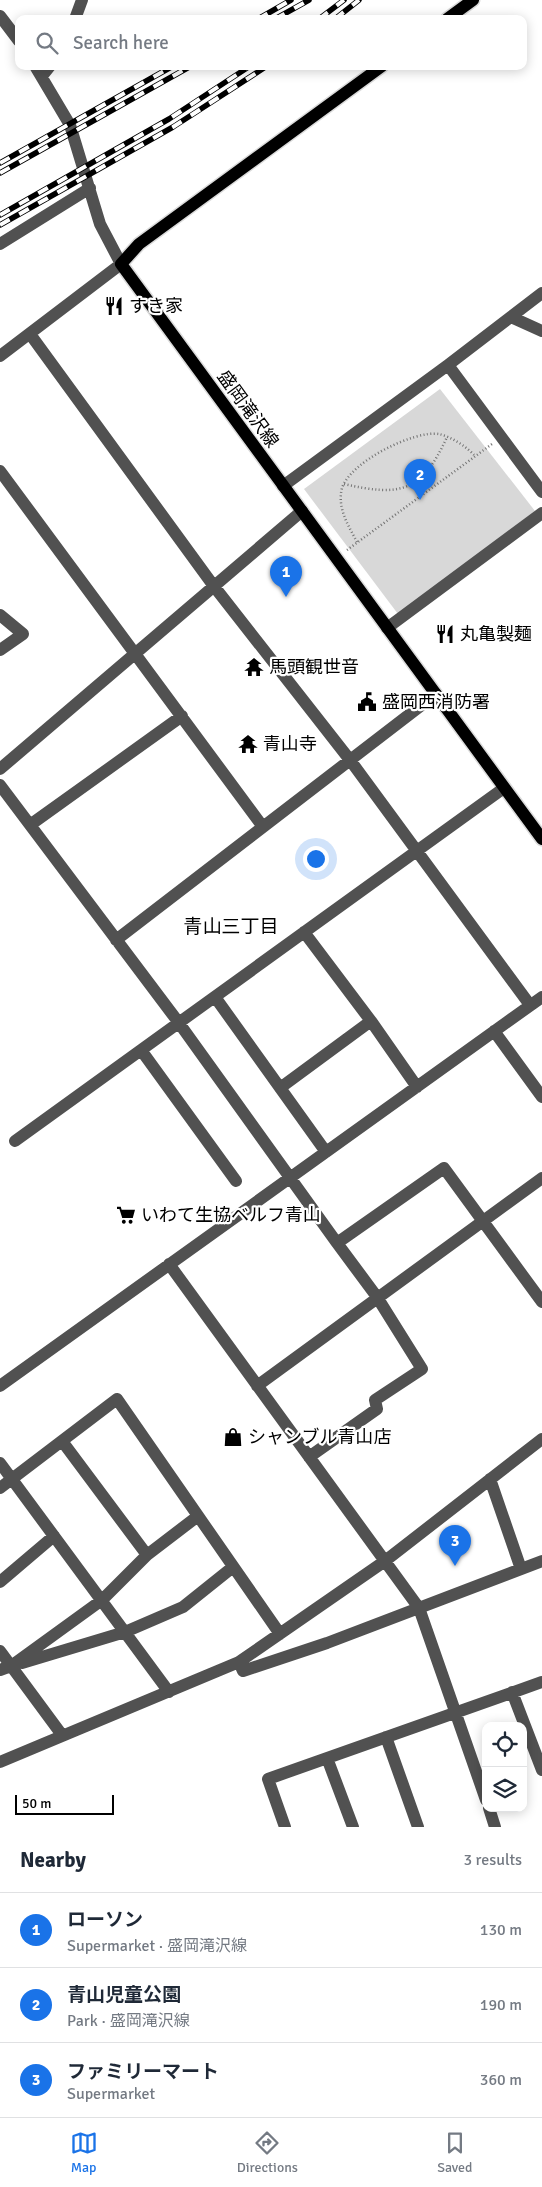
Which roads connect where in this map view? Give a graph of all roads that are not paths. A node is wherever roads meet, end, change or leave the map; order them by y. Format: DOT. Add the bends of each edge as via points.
graph roads {
  1 [pos="82,0"];
  2 [pos="473,0"];
  3 [pos="76,15"];
  4 [pos="452,15"];
  5 [pos="0,16"];
  6 [pos="15,36"];
  7 [pos="42,70"];
  8 [pos="377,70"];
  9 [pos="90,188"];
  10 [pos="0,244"];
  11 [pos="121,264"];
  12 [pos="542,293"];
  13 [pos="511,317"];
  14 [pos="542,331"];
  15 [pos="30,334"];
  16 [pos="0,356"];
  17 [pos="448,366"];
  18 [pos="0,471"];
  19 [pos="283,486"];
  20 [pos="542,492"];
  21 [pos="302,511"];
  22 [pos="542,513"];
  23 [pos="214,585"];
  24 [pos="0,614"];
  25 [pos="387,628"];
  26 [pos="0,650"];
  27 [pos="136,652"];
  28 [pos="436,694"];
  29 [pos="182,716"];
  30 [pos="350,760"];
  31 [pos="0,769"];
  32 [pos="0,786"];
  33 [pos="504,788"];
  34 [pos="30,825"];
  35 [pos="263,827"];
  36 [pos="542,838"];
  37 [pos="417,851"];
  38 [pos="304,932"];
  39 [pos="116,940"];
  40 [pos="215,997"];
  41 [pos="542,997"];
  42 [pos="530,1005"];
  43 [pos="371,1021"];
  44 [pos="179,1023"];
  45 [pos="494,1031"];
  46 [pos="140,1050"];
  47 [pos="417,1087"];
  48 [pos="280,1088"];
  49 [pos="542,1097"];
  50 [pos="15,1141"];
  51 [pos="326,1152"];
  52 [pos="291,1177"];
  53 [pos="542,1178"];
  54 [pos="236,1181"];
  55 [pos="482,1220"];
  56 [pos="338,1242"];
  57 [pos="169,1264"];
  58 [pos="377,1297"];
  59 [pos="542,1302"];
  60 [pos="0,1386"];
  61 [pos="257,1386"];
  62 [pos="542,1439"];
  63 [pos="62,1441"];
  64 [pos="309,1456"];
  65 [pos="0,1463"];
  66 [pos="12,1479"];
  67 [pos="490,1479"];
  68 [pos="0,1488"];
  69 [pos="198,1516"];
  70 [pos="54,1536"];
  71 [pos="146,1555"];
  72 [pos="385,1561"];
  73 [pos="542,1561"];
  74 [pos="233,1567"];
  75 [pos="521,1569"];
  76 [pos="0,1582"];
  77 [pos="102,1600"];
  78 [pos="419,1608"];
  79 [pos="125,1632"];
  80 [pos="280,1634"];
  81 [pos="0,1651"];
  82 [pos="239,1662"];
  83 [pos="6,1668"];
  84 [pos="542,1682"];
  85 [pos="169,1692"];
  86 [pos="512,1692"];
  87 [pos="456,1712"];
  88 [pos="62,1735"];
  89 [pos="386,1737"];
  90 [pos="327,1758"];
  91 [pos="0,1762"];
  92 [pos="542,1770"];
  93 [pos="482,1788"];
  94 [pos="490,1812"];
  95 [pos="284,1827"];
  96 [pos="352,1827"];
  97 [pos="418,1827"];
  98 [pos="495,1827"];
  1 -- 3 [label="street"];
  2 -- 4 [label="main road"];
  5 -- 6 [label="street"];
  7 -- 9 [label="street" via="70,125"];
  8 -- 11 [label="main road" via="139,244"];
  9 -- 10 [label="street"];
  9 -- 11 [label="street" via="100,224"];
  11 -- 15 [label="street"];
  11 -- 19 [label="main road, 盛岡滝沢線"];
  12 -- 13 [label="street"];
  13 -- 14 [label="street"];
  13 -- 17 [label="street"];
  15 -- 16 [label="street"];
  15 -- 23 [label="street"];
  17 -- 19 [label="street"];
  17 -- 20 [label="street"];
  18 -- 27 [label="street"];
  19 -- 21 [label="main road, 盛岡滝沢線"];
  21 -- 23 [label="street"];
  21 -- 25 [label="main road, 盛岡滝沢線"];
  22 -- 25 [label="street"];
  23 -- 27 [label="street"];
  23 -- 30 [label="street"];
  24 -- 26 [label="street" via="22,634"];
  25 -- 28 [label="main road, 盛岡滝沢線"];
  27 -- 29 [label="street"];
  27 -- 31 [label="street"];
  28 -- 30 [label="street"];
  28 -- 33 [label="main road, 盛岡滝沢線"];
  29 -- 34 [label="street"];
  29 -- 35 [label="street"];
  30 -- 35 [label="street"];
  30 -- 37 [label="street"];
  32 -- 34 [label="street"];
  33 -- 36 [label="main road, 盛岡滝沢線"];
  33 -- 37 [label="street"];
  34 -- 39 [label="street"];
  35 -- 39 [label="street"];
  37 -- 38 [label="street"];
  37 -- 42 [label="street"];
  38 -- 40 [label="street"];
  38 -- 43 [label="street"];
  39 -- 44 [label="street"];
  40 -- 44 [label="street"];
  40 -- 48 [label="street"];
  41 -- 42 [label="street"];
  42 -- 45 [label="street"];
  43 -- 47 [label="street"];
  43 -- 48 [label="street"];
  44 -- 46 [label="street"];
  44 -- 52 [label="street"];
  45 -- 47 [label="street"];
  45 -- 49 [label="street"];
  46 -- 50 [label="street"];
  46 -- 54 [label="street"];
  47 -- 51 [label="street"];
  48 -- 51 [label="street"];
  51 -- 52 [label="street"];
  52 -- 56 [label="street"];
  52 -- 57 [label="street"];
  53 -- 55 [label="street"];
  55 -- 56 [label="street" via="444,1168"];
  55 -- 58 [label="street"];
  55 -- 59 [label="street"];
  56 -- 58 [label="street"];
  57 -- 60 [label="street"];
  57 -- 61 [label="street"];
  58 -- 61 [label="street"];
  58 -- 64 [label="street" via="422,1369 375,1400 377,1409"];
  61 -- 64 [label="street"];
  62 -- 67 [label="street"];
  63 -- 66 [label="street"];
  63 -- 69 [label="street" via="117,1399"];
  63 -- 71 [label="street"];
  64 -- 72 [label="street"];
  65 -- 66 [label="street"];
  66 -- 68 [label="street"];
  66 -- 70 [label="street"];
  67 -- 72 [label="street"];
  67 -- 75 [label="street"];
  69 -- 71 [label="street"];
  69 -- 74 [label="street"];
  70 -- 76 [label="street"];
  70 -- 77 [label="street"];
  71 -- 77 [label="street"];
  72 -- 78 [label="street"];
  72 -- 80 [label="street"];
  73 -- 75 [label="street"];
  74 -- 79 [label="street" via="183,1607"];
  74 -- 80 [label="street"];
  75 -- 78 [label="street"];
  77 -- 79 [label="street"];
  77 -- 83 [label="street"];
  78 -- 82 [label="street" via="243,1670"];
  78 -- 87 [label="street"];
  79 -- 83 [label="street"];
  79 -- 85 [label="street"];
  80 -- 82 [label="street"];
  81 -- 83 [label="street"];
  82 -- 85 [label="street"];
  83 -- 88 [label="street"];
  84 -- 86 [label="street"];
  85 -- 88 [label="street"];
  86 -- 87 [label="street"];
  86 -- 92 [label="street"];
  87 -- 89 [label="street"];
  87 -- 93 [label="street"];
  88 -- 91 [label="street"];
  89 -- 90 [label="street"];
  89 -- 97 [label="street"];
  90 -- 95 [label="street" via="268,1779"];
  90 -- 96 [label="street"];
  94 -- 98 [label="street"];
}
